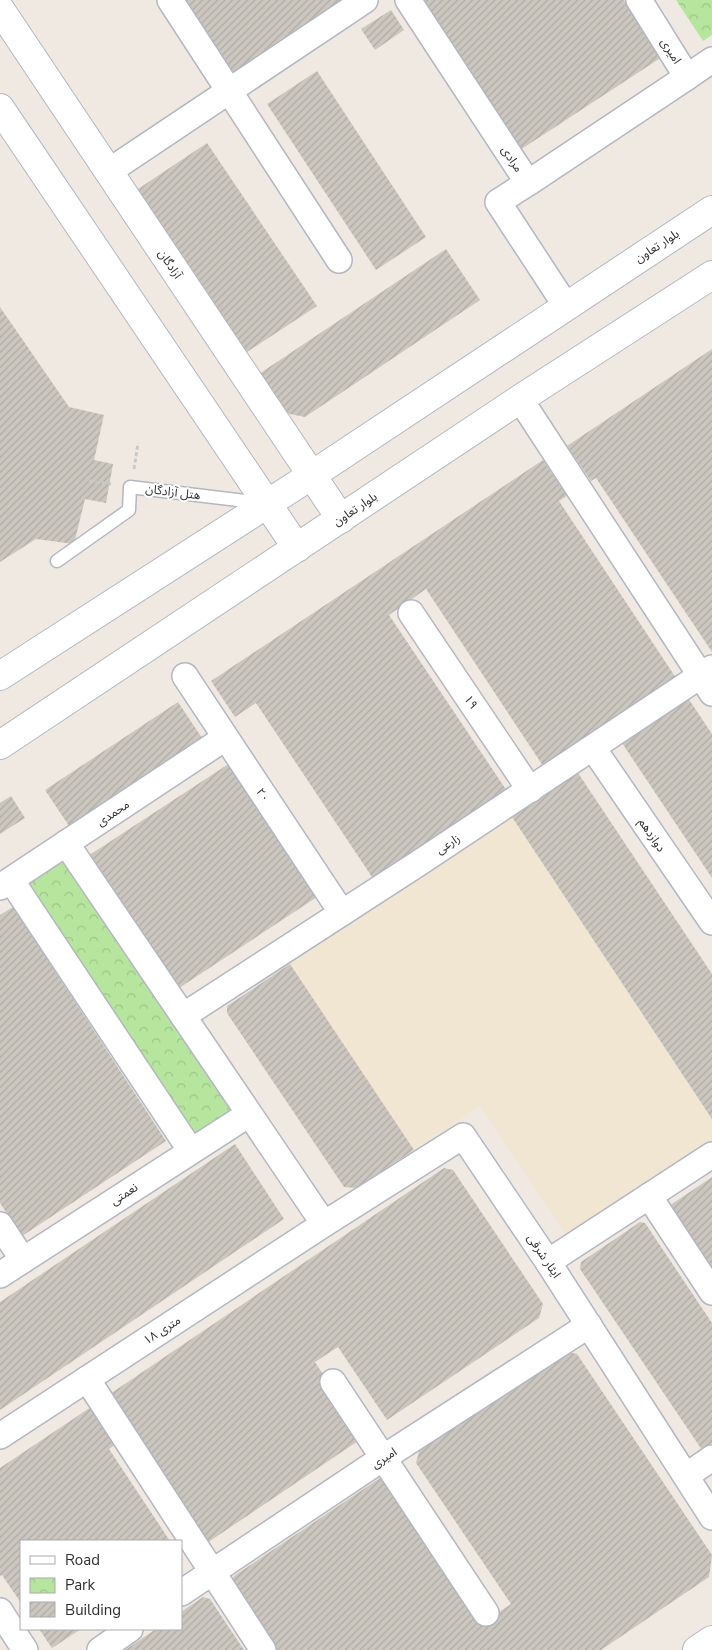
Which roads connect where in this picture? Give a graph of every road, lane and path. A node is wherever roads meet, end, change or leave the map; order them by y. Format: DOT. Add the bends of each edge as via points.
graph roads {
  1 [pos="170,0"];
  2 [pos="365,0"];
  3 [pos="408,0"];
  4 [pos="639,0"];
  5 [pos="0,10"];
  6 [pos="712,60"];
  7 [pos="687,77"];
  8 [pos="228,92"];
  9 [pos="0,108"];
  10 [pos="108,172"];
  11 [pos="528,183"];
  12 [pos="712,210"];
  13 [pos="339,260"];
  14 [pos="712,275"];
  15 [pos="566,306"];
  16 [pos="520,399"];
  17 [pos="312,475"];
  18 [pos="267,503"];
  19 [pos="341,519"];
  20 [pos="297,548"];
  21 [pos="56,561"];
  22 [pos="411,613"];
  23 [pos="0,676"];
  24 [pos="185,676"];
  25 [pos="708,679"];
  26 [pos="225,738"];
  27 [pos="0,746"];
  28 [pos="593,748"];
  29 [pos="530,790"];
  30 [pos="66,843"];
  31 [pos="6,883"];
  32 [pos="342,913"];
  33 [pos="712,922"];
  34 [pos="183,1016"];
  35 [pos="249,1114"];
  36 [pos="191,1151"];
  37 [pos="712,1155"];
  38 [pos="649,1196"];
  39 [pos="324,1224"];
  40 [pos="0,1225"];
  41 [pos="23,1260"];
  42 [pos="548,1262"];
  43 [pos="0,1275"];
  44 [pos="712,1292"];
  45 [pos="588,1325"];
  46 [pos="86,1379"];
  47 [pos="333,1382"];
  48 [pos="0,1436"];
  49 [pos="383,1458"];
  50 [pos="712,1458"];
  51 [pos="686,1476"];
  52 [pos="712,1517"];
  53 [pos="212,1572"];
  54 [pos="182,1592"];
  55 [pos="0,1611"];
  56 [pos="486,1613"];
  57 [pos="129,1630"];
  58 [pos="712,1640"];
  59 [pos="25,1650"];
  60 [pos="100,1650"];
  61 [pos="263,1650"];
  62 [pos="697,1650"];
  1 -- 8 [label="street"];
  2 -- 8 [label="street"];
  3 -- 11 [label="street, مرادی"];
  4 -- 7 [label="street, امیری"];
  5 -- 10 [label="main road, آزادگان"];
  6 -- 7 [label="street, امیری"];
  7 -- 11 [label="street, مرادی"];
  8 -- 10 [label="street"];
  8 -- 13 [label="street"];
  9 -- 18 [label="main road"];
  10 -- 17 [label="main road, آزادگان"];
  11 -- 15 [label="street" via="498,202"];
  12 -- 15 [label="main road, بلوار تعاون"];
  14 -- 16 [label="main road, بلوار تعاون"];
  15 -- 17 [label="main road, بلوار تعاون"];
  16 -- 19 [label="main road, بلوار تعاون"];
  16 -- 25 [label="street"];
  17 -- 18 [label="main road, بلوار تعاون"];
  17 -- 19 [label="main road, آزادگان"];
  18 -- 20 [label="main road"];
  18 -- 21 [label="lane, هتل آزادگان" via="130,488 129,510"];
  18 -- 23 [label="main road, بلوار تعاون"];
  19 -- 20 [label="main road, بلوار تعاون"];
  20 -- 27 [label="main road, بلوار تعاون"];
  22 -- 29 [label="street, ۱۹"];
  24 -- 26 [label="street, ۲۰"];
  25 -- 28 [label="street, زارعی"];
  26 -- 30 [label="street, محمدی"];
  26 -- 32 [label="street, ۲۰"];
  28 -- 29 [label="street, زارعی"];
  28 -- 33 [label="street, دوازدهم"];
  29 -- 32 [label="street, زارعی"];
  30 -- 31 [label="street, محمدی"];
  30 -- 34 [label="street"];
  31 -- 36 [label="street"];
  32 -- 34 [label="street, زارعی"];
  34 -- 35 [label="street"];
  35 -- 36 [label="street, نعمتی"];
  35 -- 39 [label="street"];
  36 -- 41 [label="street, نعمتی"];
  37 -- 38 [label="street"];
  38 -- 42 [label="street"];
  38 -- 44 [label="street"];
  39 -- 42 [label="street, ایثار شرقی" via="463,1136"];
  39 -- 46 [label="street, ۱۸ متری"];
  40 -- 41 [label="street"];
  41 -- 43 [label="street, نعمتی"];
  42 -- 45 [label="street, ایثار شرقی"];
  45 -- 49 [label="street, امیری"];
  45 -- 51 [label="street, ایثار شرقی"];
  46 -- 48 [label="street, ۱۸ متری"];
  46 -- 53 [label="street"];
  47 -- 49 [label="street"];
  49 -- 53 [label="street, امیری"];
  49 -- 56 [label="street"];
  50 -- 51 [label="street"];
  51 -- 52 [label="street, ایثار شرقی"];
  53 -- 54 [label="street, امیری"];
  53 -- 61 [label="street"];
  55 -- 59 [label="street"];
  57 -- 60 [label="street"];
  58 -- 62 [label="main road"];
}
